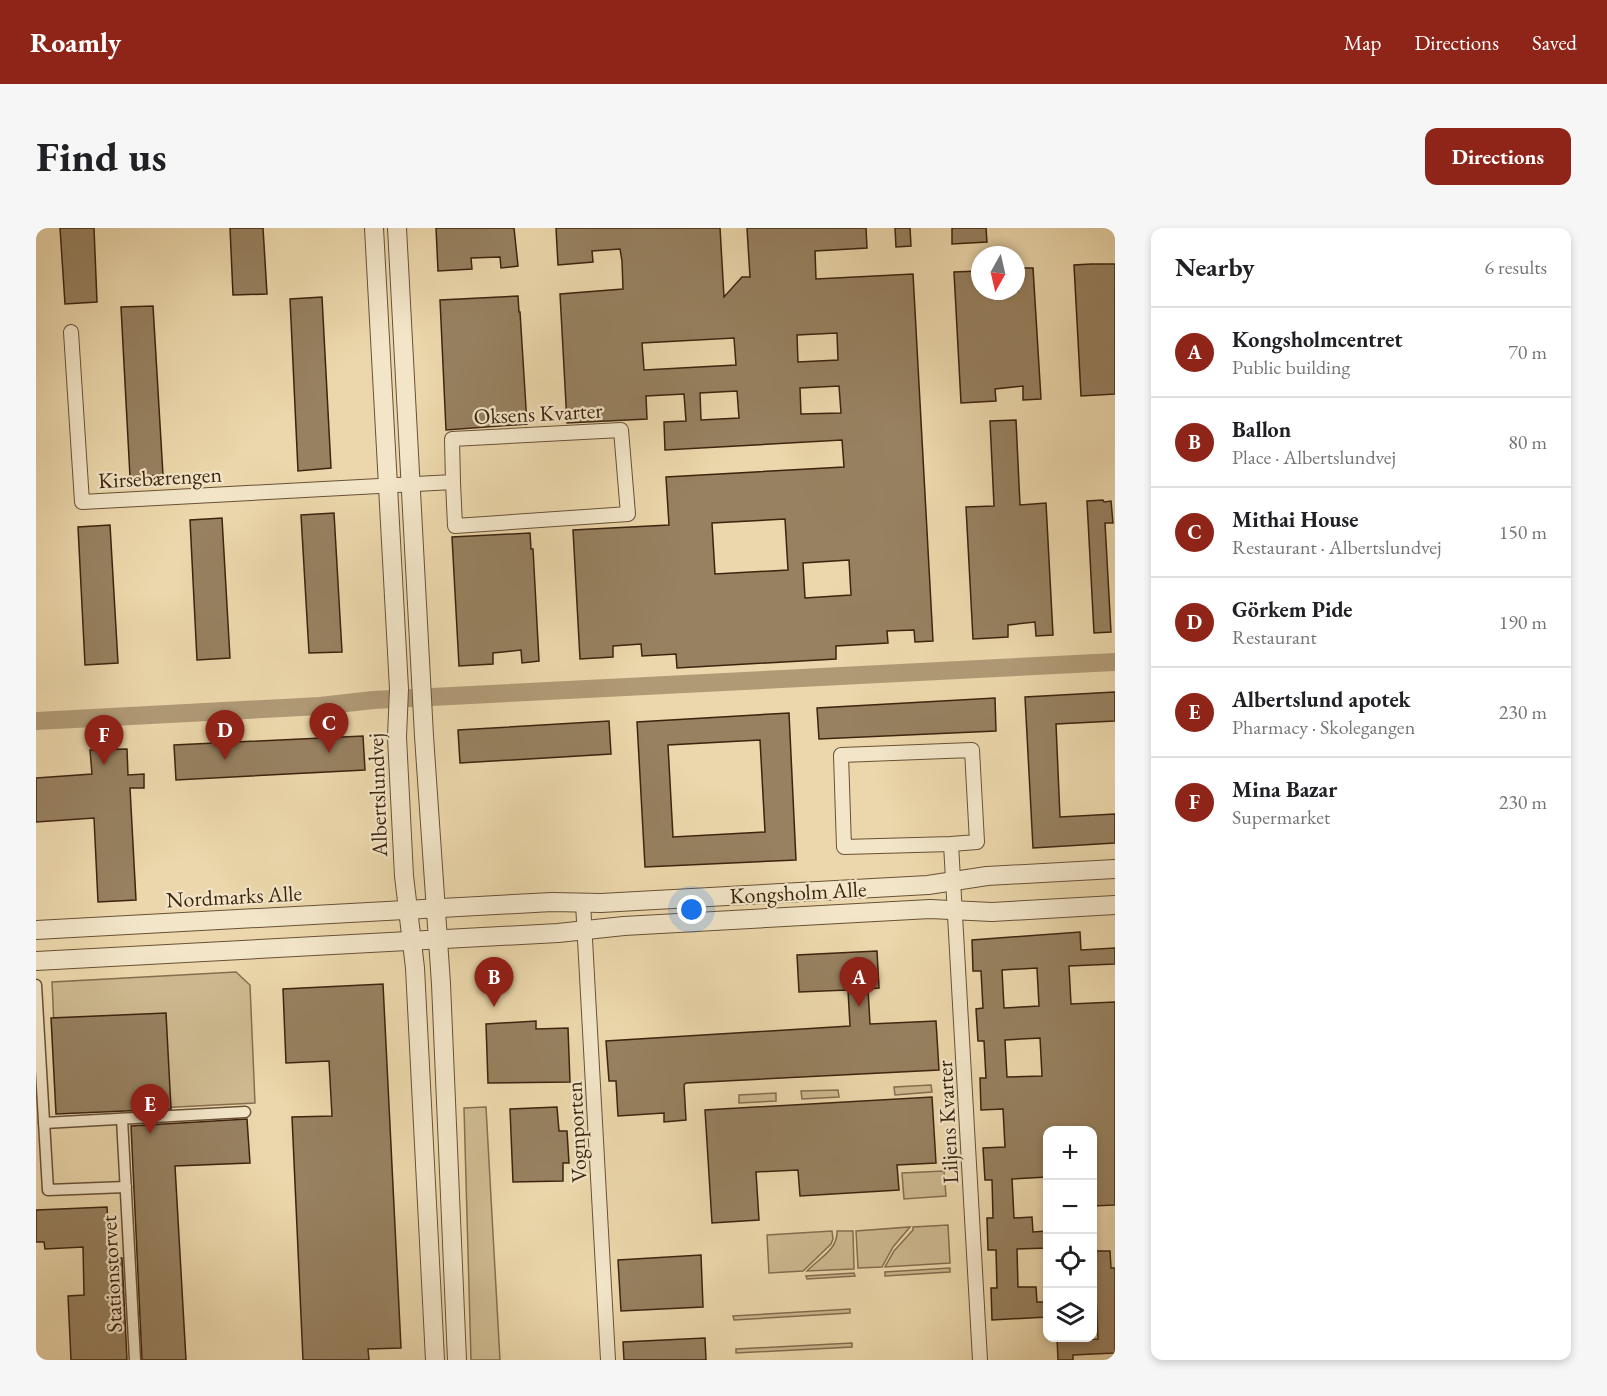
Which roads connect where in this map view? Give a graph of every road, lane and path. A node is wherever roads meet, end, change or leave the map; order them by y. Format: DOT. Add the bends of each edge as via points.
graph roads {
  1 [pos="374,228"];
  2 [pos="397,228"];
  3 [pos="71,332"];
  4 [pos="453,482"];
  5 [pos="411,484"];
  6 [pos="388,486"];
  7 [pos="951,844"];
  8 [pos="1115,869"];
  9 [pos="954,881"];
  10 [pos="583,903"];
  11 [pos="1115,905"];
  12 [pos="435,909"];
  13 [pos="408,910"];
  14 [pos="955,910"];
  15 [pos="36,930"];
  16 [pos="585,930"];
  17 [pos="438,939"];
  18 [pos="412,940"];
  19 [pos="36,960"];
  20 [pos="36,985"];
  21 [pos="245,1112"];
  22 [pos="122,1119"];
  23 [pos="44,1123"];
  24 [pos="126,1187"];
  25 [pos="48,1190"];
  26 [pos="36,1191"];
  27 [pos="135,1360"];
  28 [pos="435,1360"];
  29 [pos="457,1360"];
  30 [pos="608,1360"];
  31 [pos="980,1360"];
  1 -- 6 [label="street, Albertslundvej"];
  2 -- 5 [label="street"];
  3 -- 6 [label="street, Kirsebærengen" via="82,502"];
  4 -- 4 [label="street, Oksens Kvarter" via="455,526 628,514 621,430 452,439"];
  4 -- 5 [label="street"];
  5 -- 6 [label="street, Kirsebærengen"];
  5 -- 12 [label="street"];
  6 -- 13 [label="street, Albertslundvej"];
  7 -- 7 [label="street" via="976,842 972,750 841,755 844,847"];
  7 -- 9 [label="street, Liljens Kvarter"];
  8 -- 9 [label="street, Kongsholm Alle"];
  9 -- 10 [label="street, Kongsholm Alle"];
  9 -- 14 [label="street, Liljens Kvarter"];
  10 -- 12 [label="street, Kongsholm Alle"];
  10 -- 16 [label="street, Vognporten"];
  11 -- 14 [label="street, Kongsholm Alle" via="992,912"];
  12 -- 13 [label="street, Nordmarks Alle"];
  12 -- 17 [label="street"];
  13 -- 15 [label="street, Nordmarks Alle"];
  13 -- 18 [label="street, Albertslundvej"];
  14 -- 16 [label="street, Kongsholm Alle"];
  14 -- 31 [label="street, Liljens Kvarter"];
  16 -- 17 [label="street, Kongsholm Alle"];
  16 -- 30 [label="street, Vognporten"];
  17 -- 18 [label="street, Kongsholm Alle"];
  17 -- 29 [label="street"];
  18 -- 19 [label="street"];
  18 -- 28 [label="street, Albertslundvej"];
  20 -- 23 [label="street"];
  21 -- 22 [label="street"];
  22 -- 23 [label="street"];
  22 -- 24 [label="street, Stationstorvet"];
  23 -- 25 [label="street"];
  24 -- 25 [label="street"];
  24 -- 27 [label="street, Stationstorvet"];
  25 -- 26 [label="street"];
}
